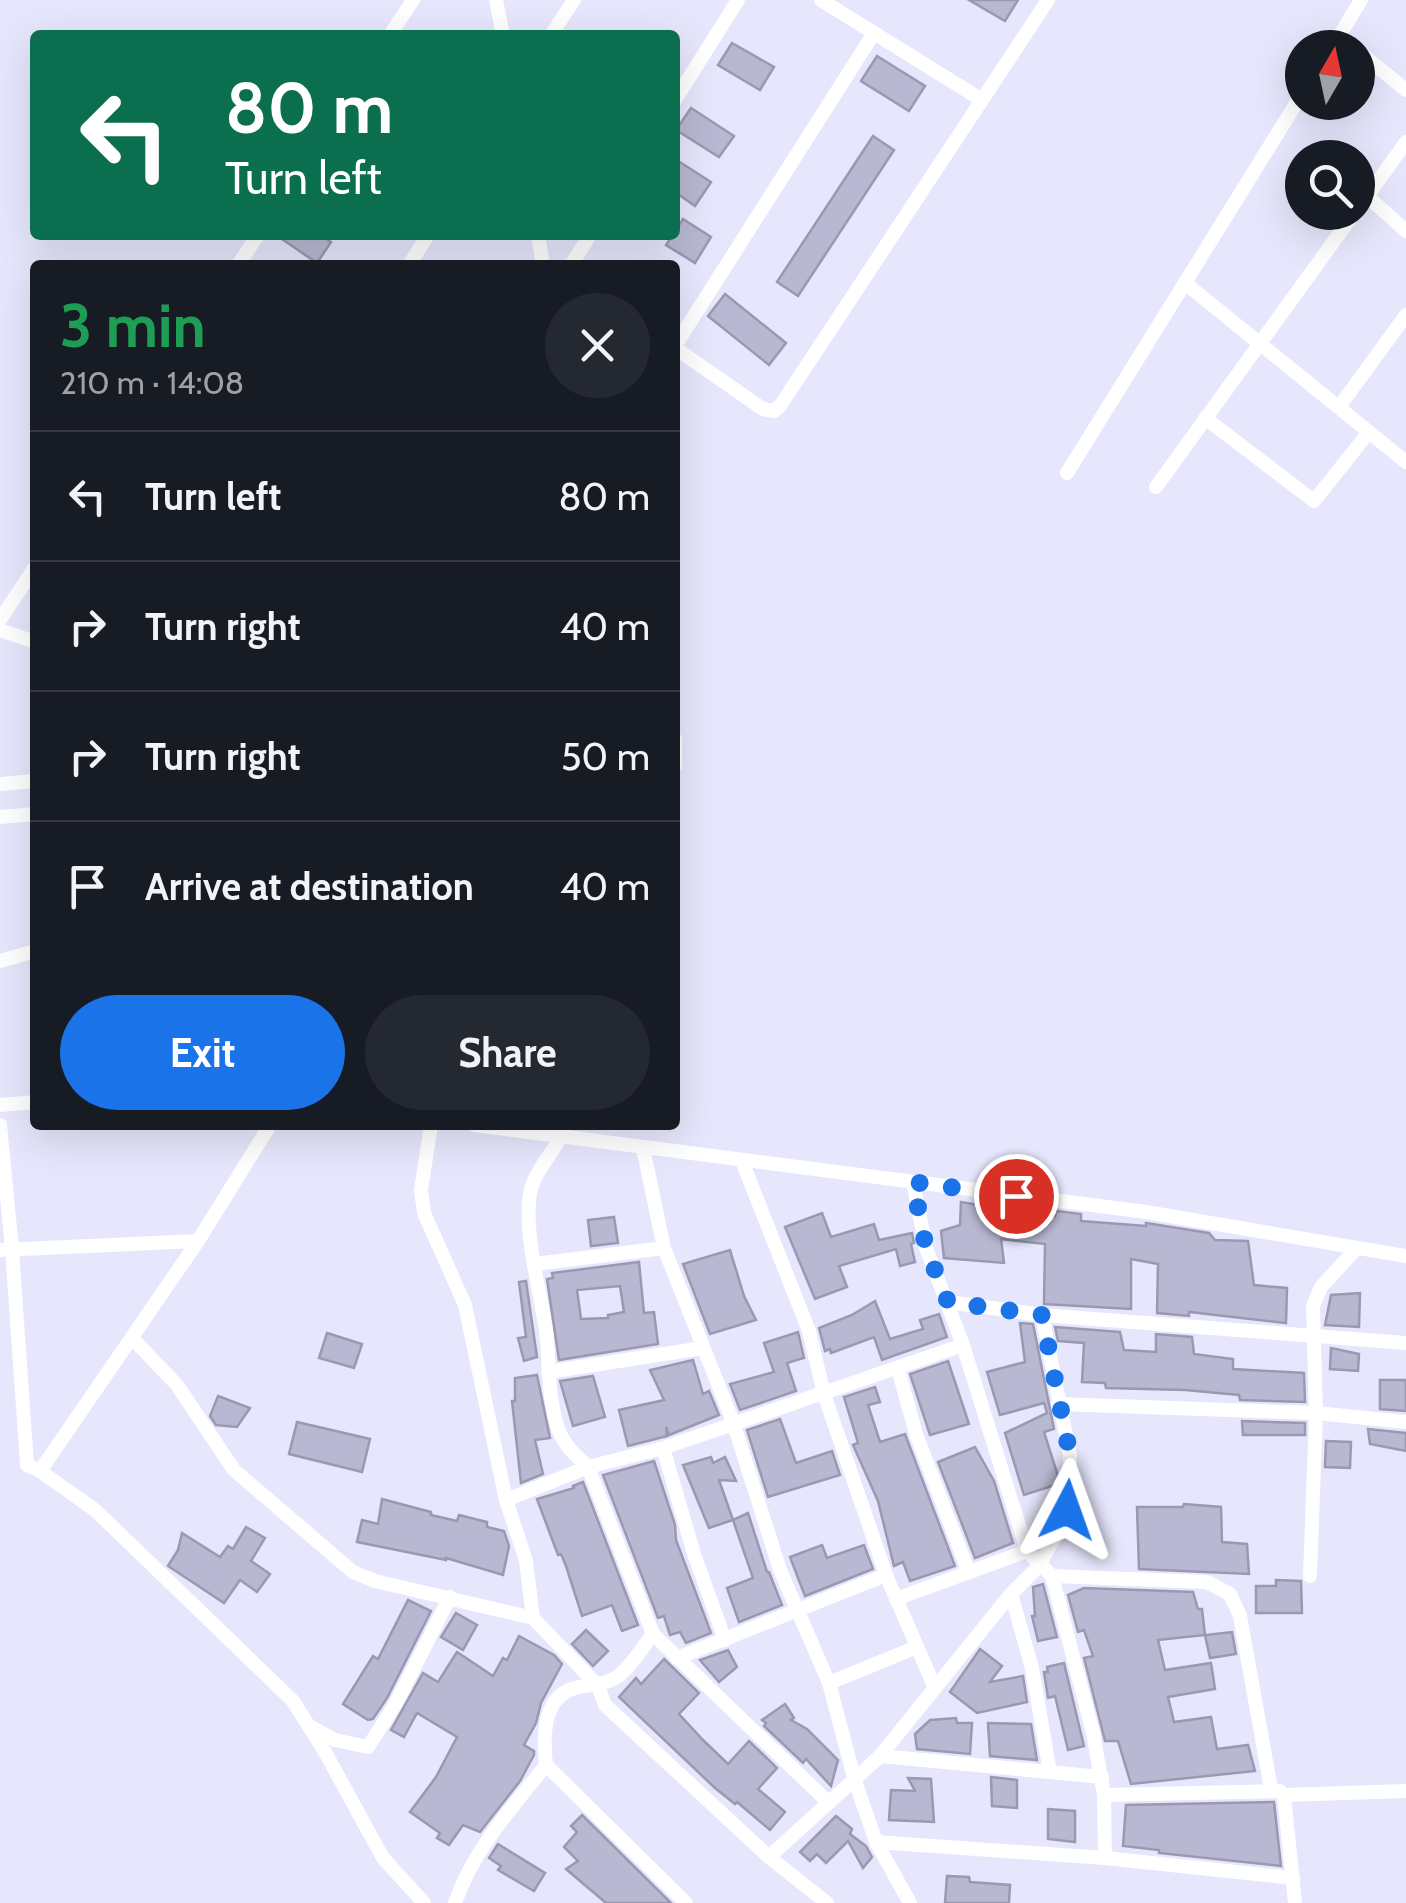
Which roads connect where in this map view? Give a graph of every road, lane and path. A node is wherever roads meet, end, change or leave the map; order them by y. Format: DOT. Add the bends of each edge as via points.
graph roads {
  1 [pos="413,0"];
  2 [pos="496,0"];
  3 [pos="574,0"];
  4 [pos="738,0"];
  5 [pos="821,0"];
  6 [pos="1048,0"];
  7 [pos="1361,0"];
  8 [pos="393,30"];
  9 [pos="502,30"];
  10 [pos="555,30"];
  11 [pos="1342,30"];
  12 [pos="874,33"];
  13 [pos="1375,65"];
  14 [pos="1406,90"];
  15 [pos="680,92"];
  16 [pos="982,100"];
  17 [pos="1286,120"];
  18 [pos="1406,142"];
  19 [pos="1375,185"];
  20 [pos="1375,214"];
  21 [pos="1342,230"];
  22 [pos="1406,232"];
  23 [pos="1185,283"];
  24 [pos="1406,315"];
  25 [pos="680,339"];
  26 [pos="1260,342"];
  27 [pos="680,351"];
  28 [pos="1338,407"];
  29 [pos="1205,418"];
  30 [pos="1369,432"];
  31 [pos="1406,462"];
  32 [pos="1067,472"];
  33 [pos="1156,486"];
  34 [pos="30,575"];
  35 [pos="0,620"];
  36 [pos="0,630"];
  37 [pos="30,640"];
  38 [pos="30,781"];
  39 [pos="0,784"];
  40 [pos="30,814"];
  41 [pos="0,817"];
  42 [pos="30,952"];
  43 [pos="0,961"];
  44 [pos="30,1102"];
  45 [pos="0,1105"];
  46 [pos="0,1125"];
  47 [pos="267,1130"];
  48 [pos="431,1130"];
  49 [pos="564,1131"];
  50 [pos="643,1148"];
  51 [pos="742,1161"];
  52 [pos="913,1182"];
  53 [pos="198,1241"];
  54 [pos="664,1248"];
  55 [pos="1356,1249"];
  56 [pos="6,1250"];
  57 [pos="1406,1256"];
  58 [pos="534,1264"];
  59 [pos="948,1302"];
  60 [pos="1042,1315"];
  61 [pos="1312,1337"];
  62 [pos="132,1338"];
  63 [pos="1406,1343"];
  64 [pos="963,1344"];
  65 [pos="703,1348"];
  66 [pos="898,1369"];
  67 [pos="548,1372"];
  68 [pos="824,1394"];
  69 [pos="1058,1404"];
  70 [pos="1316,1413"];
  71 [pos="733,1422"];
  72 [pos="1406,1422"];
  73 [pos="663,1448"];
  74 [pos="588,1467"];
  75 [pos="40,1470"];
  76 [pos="506,1500"];
  77 [pos="1026,1552"];
  78 [pos="1039,1566"];
  79 [pos="969,1573"];
  80 [pos="886,1575"];
  81 [pos="1052,1576"];
  82 [pos="1310,1576"];
  83 [pos="1011,1594"];
  84 [pos="450,1597"];
  85 [pos="896,1599"];
  86 [pos="798,1612"];
  87 [pos="534,1618"];
  88 [pos="652,1634"];
  89 [pos="724,1640"];
  90 [pos="917,1648"];
  91 [pos="678,1658"];
  92 [pos="829,1682"];
  93 [pos="598,1686"];
  94 [pos="935,1688"];
  95 [pos="310,1726"];
  96 [pos="880,1756"];
  97 [pos="546,1765"];
  98 [pos="1050,1772"];
  99 [pos="1102,1777"];
  100 [pos="855,1781"];
  101 [pos="1406,1791"];
  102 [pos="1278,1792"];
  103 [pos="1104,1795"];
  104 [pos="829,1803"];
  105 [pos="876,1842"];
  106 [pos="769,1857"];
  107 [pos="1105,1858"];
  108 [pos="1294,1878"];
  109 [pos="424,1903"];
  110 [pos="455,1903"];
  111 [pos="686,1903"];
  112 [pos="826,1903"];
  113 [pos="910,1903"];
  114 [pos="1295,1903"];
  1 -- 8 [label="street"];
  2 -- 9 [label="street"];
  3 -- 10 [label="street"];
  4 -- 15 [label="street"];
  5 -- 12 [label="street"];
  6 -- 16 [label="street"];
  7 -- 11 [label="street"];
  12 -- 16 [label="street"];
  12 -- 25 [label="street"];
  13 -- 14 [label="street"];
  16 -- 27 [label="street" via="774,411"];
  17 -- 23 [label="street"];
  18 -- 19 [label="street"];
  20 -- 22 [label="street"];
  21 -- 26 [label="street"];
  23 -- 26 [label="street"];
  23 -- 32 [label="street"];
  24 -- 28 [label="street"];
  26 -- 28 [label="street"];
  26 -- 29 [label="street"];
  28 -- 30 [label="street"];
  29 -- 30 [label="street" via="1314,501"];
  29 -- 33 [label="street"];
  30 -- 31 [label="street"];
  34 -- 35 [label="street"];
  36 -- 37 [label="street"];
  38 -- 39 [label="street"];
  40 -- 41 [label="street"];
  42 -- 43 [label="street"];
  44 -- 45 [label="street"];
  46 -- 56 [label="street"];
  47 -- 53 [label="street"];
  48 -- 76 [label="street" via="424,1213 465,1304"];
  49 -- 50 [label="street"];
  49 -- 58 [label="street" via="540,1166 529,1201"];
  50 -- 51 [label="street"];
  50 -- 54 [label="street"];
  51 -- 52 [label="street"];
  51 -- 68 [label="street" via="809,1331"];
  52 -- 55 [label="street" via="1146,1212"];
  52 -- 59 [label="street" via="926,1248"];
  53 -- 56 [label="street"];
  53 -- 62 [label="street"];
  54 -- 58 [label="street"];
  54 -- 65 [label="street"];
  55 -- 57 [label="street"];
  55 -- 61 [label="street" via="1315,1296"];
  56 -- 75 [label="street" via="27,1466"];
  58 -- 67 [label="street"];
  59 -- 60 [label="street"];
  59 -- 64 [label="street"];
  60 -- 61 [label="street"];
  60 -- 69 [label="street"];
  61 -- 63 [label="street"];
  61 -- 70 [label="street"];
  62 -- 75 [label="street"];
  62 -- 84 [label="street" via="177,1385 234,1470 353,1572"];
  64 -- 66 [label="street"];
  64 -- 77 [label="street"];
  65 -- 67 [label="street"];
  65 -- 71 [label="street"];
  66 -- 68 [label="street"];
  66 -- 79 [label="street"];
  67 -- 74 [label="street" via="559,1431"];
  68 -- 71 [label="street"];
  68 -- 80 [label="street"];
  69 -- 70 [label="street"];
  69 -- 78 [label="street" via="1070,1485 1067,1510"];
  70 -- 72 [label="street"];
  70 -- 82 [label="street"];
  71 -- 73 [label="street"];
  71 -- 86 [label="street"];
  73 -- 74 [label="street"];
  73 -- 89 [label="street"];
  74 -- 76 [label="street"];
  74 -- 88 [label="street"];
  75 -- 95 [label="street" via="149,1560"];
  76 -- 87 [label="street" via="526,1561"];
  77 -- 78 [label="street"];
  77 -- 79 [label="street"];
  78 -- 81 [label="street"];
  78 -- 83 [label="street"];
  79 -- 85 [label="street"];
  80 -- 85 [label="street"];
  80 -- 86 [label="street"];
  81 -- 99 [label="street"];
  81 -- 102 [label="street" via="1207,1582 1230,1594"];
  83 -- 94 [label="street"];
  83 -- 98 [label="street"];
  84 -- 87 [label="street"];
  84 -- 95 [label="street" via="368,1746 335,1740"];
  85 -- 90 [label="street"];
  86 -- 89 [label="street"];
  86 -- 92 [label="street"];
  87 -- 93 [label="street"];
  88 -- 91 [label="street"];
  88 -- 93 [label="street" via="623,1671"];
  89 -- 91 [label="street"];
  90 -- 92 [label="street"];
  90 -- 94 [label="street"];
  91 -- 104 [label="street"];
  92 -- 100 [label="street"];
  93 -- 97 [label="street" via="577,1687 556,1701 543,1733"];
  93 -- 106 [label="street" via="604,1705"];
  94 -- 96 [label="street"];
  95 -- 109 [label="street" via="383,1858"];
  96 -- 98 [label="street"];
  96 -- 100 [label="street"];
  97 -- 110 [label="street" via="492,1834"];
  97 -- 111 [label="street"];
  98 -- 99 [label="street"];
  99 -- 103 [label="street"];
  100 -- 104 [label="street"];
  100 -- 105 [label="street"];
  101 -- 102 [label="street"];
  102 -- 103 [label="street"];
  102 -- 108 [label="street"];
  103 -- 107 [label="street"];
  104 -- 106 [label="street"];
  105 -- 107 [label="street"];
  105 -- 113 [label="street"];
  106 -- 112 [label="street"];
  107 -- 108 [label="street"];
  108 -- 114 [label="street"];
}
